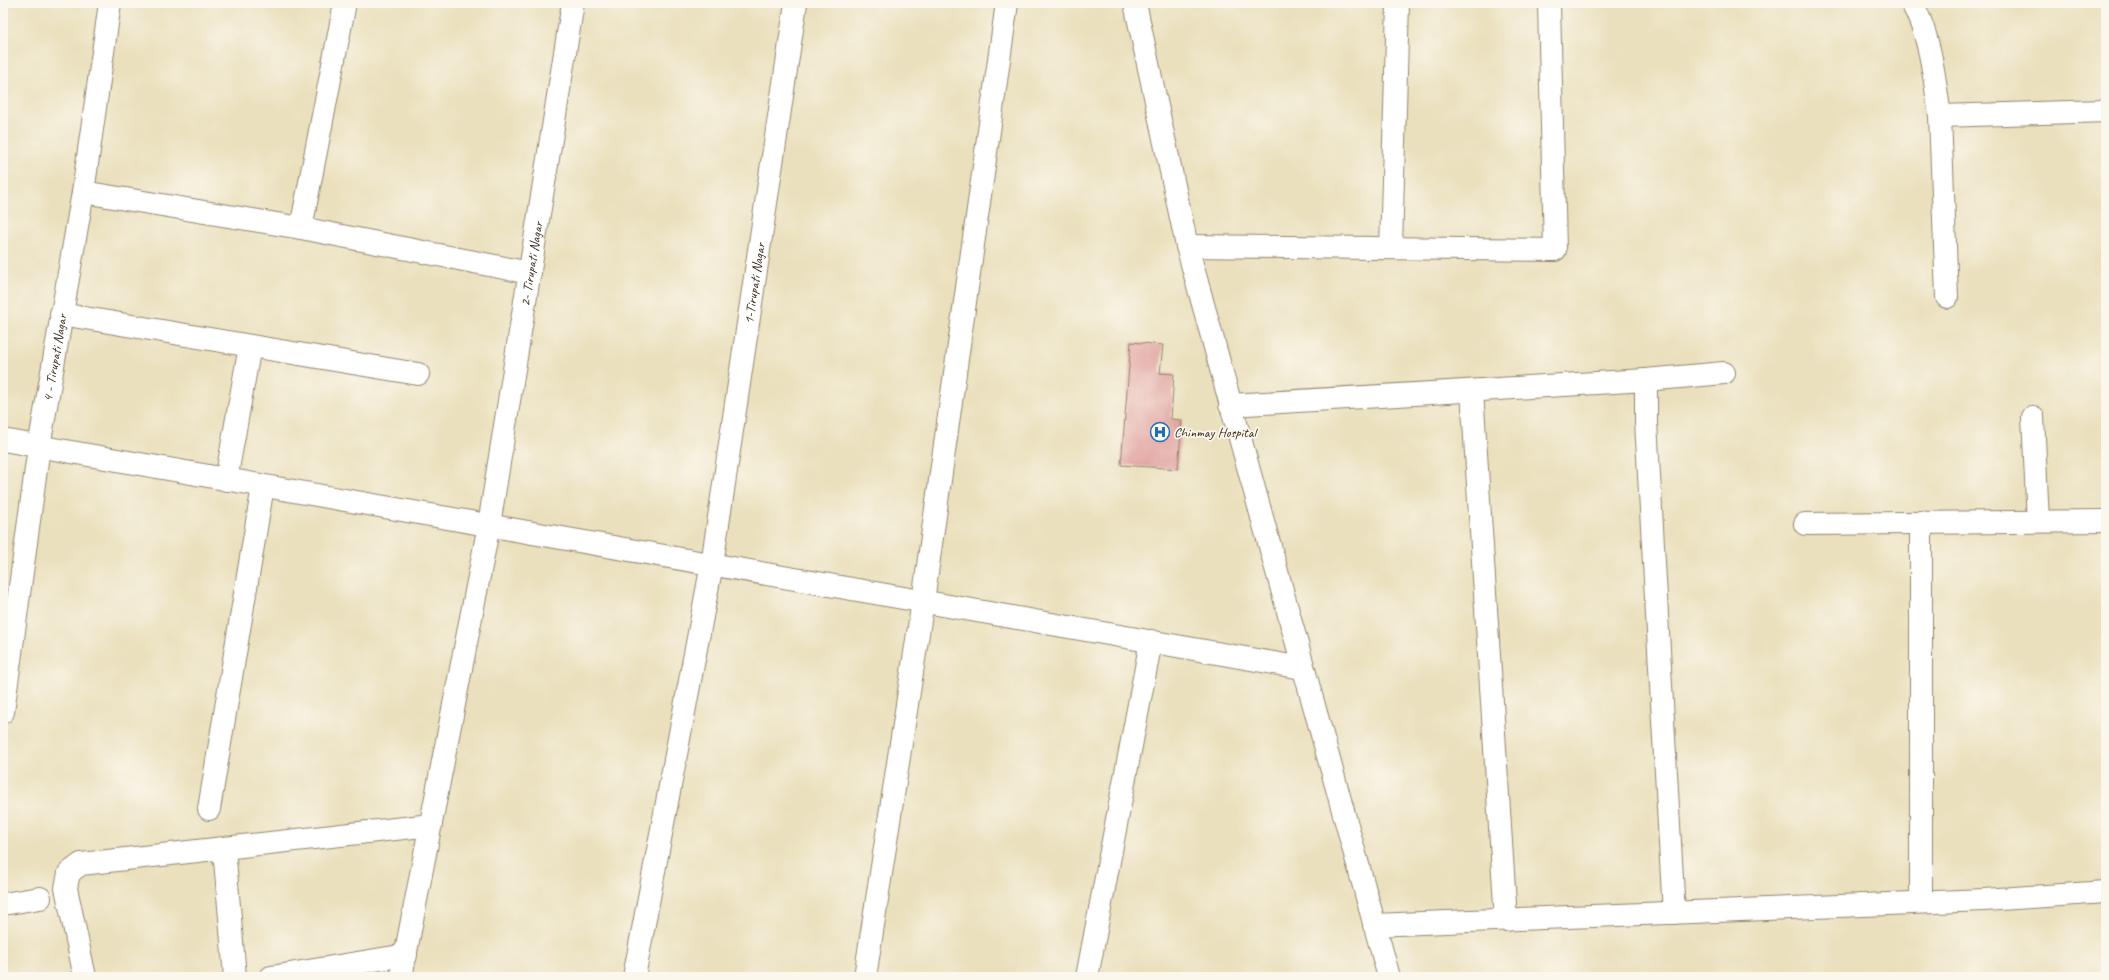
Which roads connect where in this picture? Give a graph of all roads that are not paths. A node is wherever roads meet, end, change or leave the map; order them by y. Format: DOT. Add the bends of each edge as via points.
graph roads {
  1 [pos="110,3"];
  2 [pos="345,3"];
  3 [pos="573,3"];
  4 [pos="796,3"];
  5 [pos="1007,3"];
  6 [pos="1135,3"];
  7 [pos="1398,3"];
  8 [pos="1549,3"];
  9 [pos="1912,3"];
  10 [pos="2106,111"];
  11 [pos="1940,116"];
  12 [pos="83,192"];
  13 [pos="301,228"];
  14 [pos="1187,246"];
  15 [pos="1391,248"];
  16 [pos="530,273"];
  17 [pos="1947,297"];
  18 [pos="62,314"];
  19 [pos="250,346"];
  20 [pos="1724,373"];
  21 [pos="418,374"];
  22 [pos="1646,380"];
  23 [pos="1472,391"];
  24 [pos="1230,404"];
  25 [pos="2033,417"];
  26 [pos="3,440"];
  27 [pos="38,447"];
  28 [pos="226,480"];
  29 [pos="264,486"];
  30 [pos="2038,521"];
  31 [pos="2106,521"];
  32 [pos="1921,522"];
  33 [pos="1805,524"];
  34 [pos="489,525"];
  35 [pos="712,564"];
  36 [pos="923,601"];
  37 [pos="1151,641"];
  38 [pos="1302,668"];
  39 [pos="3,712"];
  40 [pos="209,809"];
  41 [pos="431,825"];
  42 [pos="224,848"];
  43 [pos="2106,892"];
  44 [pos="40,898"];
  45 [pos="1921,902"];
  46 [pos="3,904"];
  47 [pos="1674,913"];
  48 [pos="1506,920"];
  49 [pos="1374,926"];
  50 [pos="406,955"];
  51 [pos="84,977"];
  52 [pos="234,977"];
  53 [pos="271,977"];
  54 [pos="401,977"];
  55 [pos="634,977"];
  56 [pos="865,977"];
  57 [pos="1086,977"];
  58 [pos="1389,977"];
  1 -- 12 [label="street, 4 - Tirupati Nagar"];
  2 -- 13 [label="street"];
  3 -- 16 [label="street, 2- Tirupati Nagar"];
  4 -- 35 [label="street, 1-Tirupati Nagar"];
  5 -- 36 [label="street"];
  6 -- 14 [label="street"];
  7 -- 15 [label="street"];
  8 -- 15 [label="street" via="1555,250"];
  9 -- 11 [label="street" via="1922,21 1929,45"];
  10 -- 11 [label="street"];
  11 -- 17 [label="street"];
  12 -- 13 [label="street"];
  12 -- 18 [label="street, 4 - Tirupati Nagar"];
  13 -- 16 [label="street"];
  14 -- 15 [label="street"];
  14 -- 24 [label="street"];
  16 -- 34 [label="street, 2- Tirupati Nagar"];
  18 -- 19 [label="street"];
  18 -- 27 [label="street, 4 - Tirupati Nagar"];
  19 -- 21 [label="street"];
  19 -- 28 [label="street"];
  20 -- 22 [label="street"];
  22 -- 23 [label="street"];
  22 -- 47 [label="street" via="1646,422"];
  23 -- 24 [label="street"];
  23 -- 48 [label="street"];
  24 -- 38 [label="street"];
  25 -- 30 [label="street"];
  26 -- 27 [label="street"];
  27 -- 28 [label="street"];
  27 -- 39 [label="street, 4 - Tirupati Nagar"];
  28 -- 29 [label="street"];
  29 -- 34 [label="street"];
  29 -- 40 [label="street"];
  30 -- 31 [label="street"];
  30 -- 32 [label="street"];
  32 -- 33 [label="street"];
  32 -- 45 [label="street"];
  34 -- 35 [label="street"];
  34 -- 41 [label="street, 2- Tirupati Nagar"];
  35 -- 36 [label="street"];
  35 -- 55 [label="street, 1-Tirupati Nagar"];
  36 -- 37 [label="street"];
  36 -- 56 [label="street"];
  37 -- 38 [label="street"];
  37 -- 57 [label="street"];
  38 -- 49 [label="street"];
  41 -- 42 [label="street"];
  41 -- 50 [label="street, 2- Tirupati Nagar"];
  42 -- 51 [label="street" via="81,864 69,873 66,888"];
  42 -- 52 [label="street"];
  43 -- 45 [label="street"];
  44 -- 46 [label="street"];
  45 -- 47 [label="street"];
  47 -- 48 [label="street"];
  48 -- 49 [label="street"];
  49 -- 58 [label="street"];
  50 -- 53 [label="street"];
  50 -- 54 [label="street, 2- Tirupati Nagar"];
}
